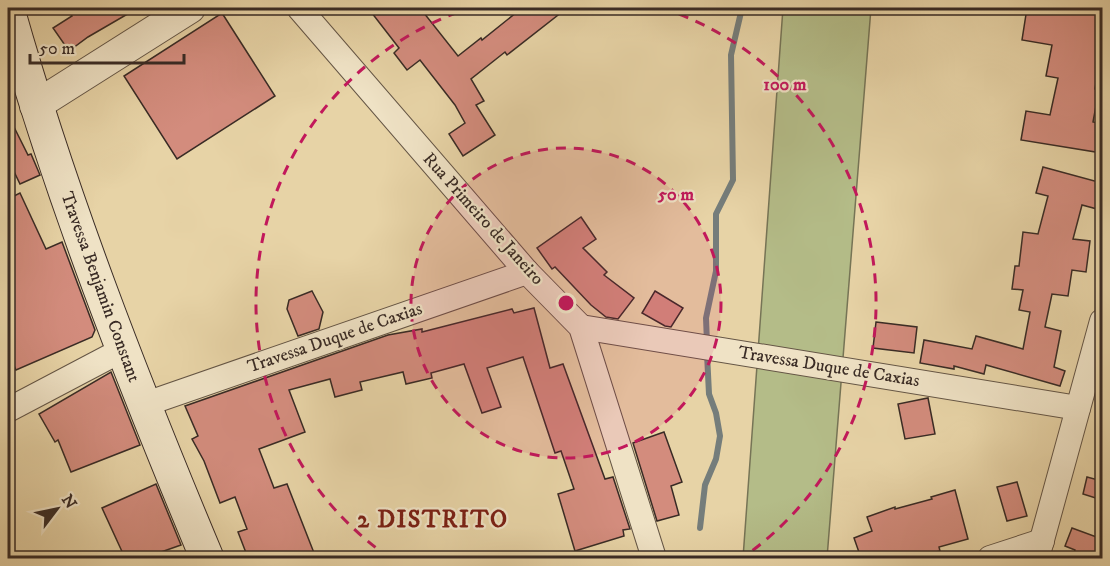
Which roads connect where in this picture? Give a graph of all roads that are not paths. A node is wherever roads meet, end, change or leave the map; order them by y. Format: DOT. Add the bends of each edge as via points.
graph roads {
  1 [pos="190,8"];
  2 [pos="299,8"];
  3 [pos="8,10"];
  4 [pos="35,106"];
  5 [pos="528,272"];
  6 [pos="1102,321"];
  7 [pos="581,327"];
  8 [pos="122,350"];
  9 [pos="143,405"];
  10 [pos="1078,408"];
  11 [pos="8,410"];
  12 [pos="1040,550"];
  13 [pos="207,558"];
  14 [pos="654,558"];
  15 [pos="990,558"];
  1 -- 4 [label="street"];
  2 -- 5 [label="street, Rua Primeiro de Janeiro"];
  3 -- 4 [label="main road, Travessa Benjamin Constant"];
  4 -- 8 [label="main road, Travessa Benjamin Constant"];
  5 -- 7 [label="street, Rua Primeiro de Janeiro"];
  5 -- 9 [label="street, Travessa Duque de Caxias"];
  6 -- 10 [label="street"];
  7 -- 10 [label="street, Travessa Duque de Caxias"];
  7 -- 14 [label="street, Rua Primeiro de Janeiro"];
  8 -- 9 [label="main road, Travessa Benjamin Constant"];
  8 -- 11 [label="street"];
  9 -- 13 [label="main road, Travessa Benjamin Constant"];
  10 -- 12 [label="street"];
  12 -- 15 [label="street"];
}
